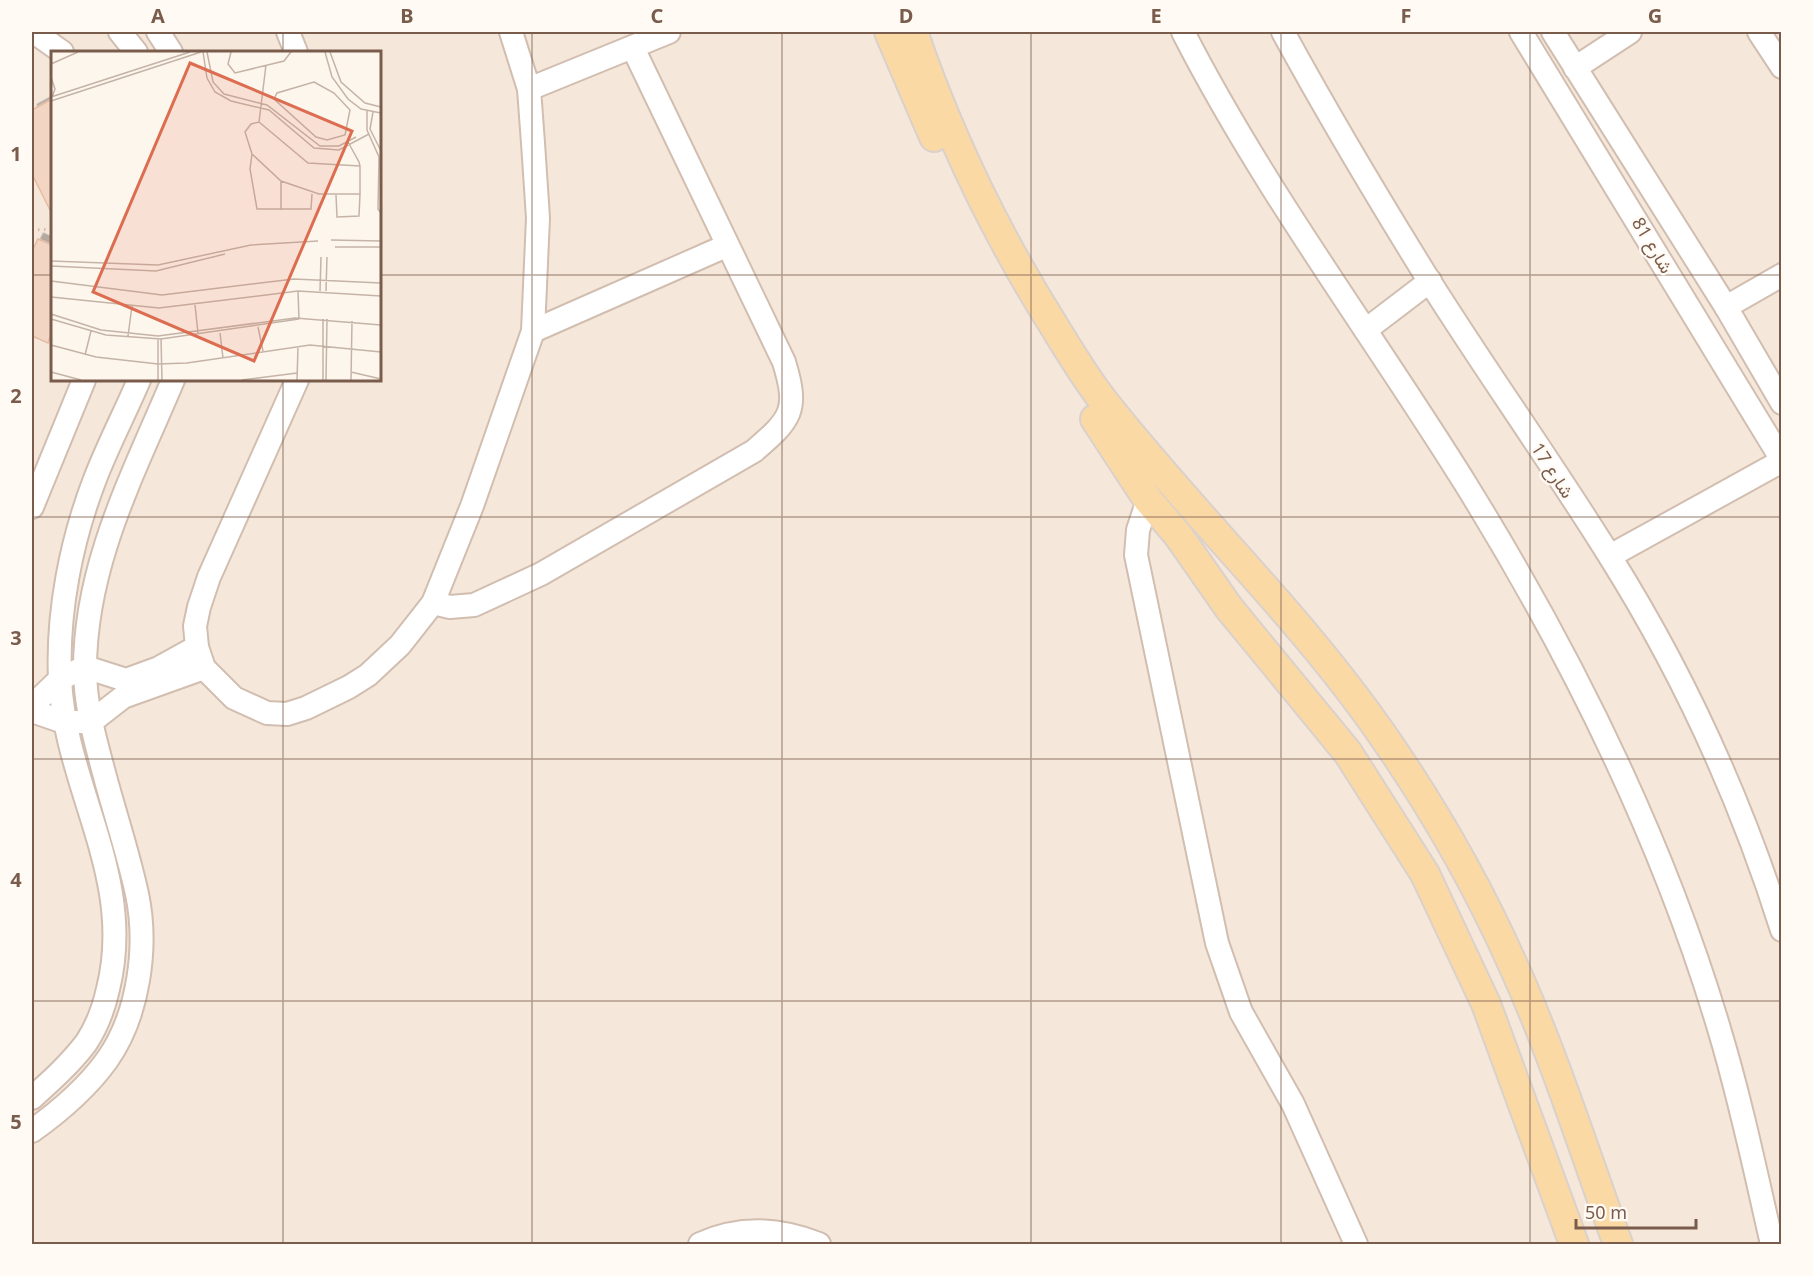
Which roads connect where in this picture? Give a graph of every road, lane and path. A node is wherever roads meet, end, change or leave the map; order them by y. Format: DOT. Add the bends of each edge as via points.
graph roads {
  1 [pos="34,32"];
  2 [pos="120,32"];
  3 [pos="158,32"];
  4 [pos="288,32"];
  5 [pos="511,32"];
  6 [pos="669,32"];
  7 [pos="889,32"];
  8 [pos="913,32"];
  9 [pos="1183,32"];
  10 [pos="1283,32"];
  11 [pos="1521,32"];
  12 [pos="1553,32"];
  13 [pos="1630,32"];
  14 [pos="1759,32"];
  15 [pos="633,48"];
  16 [pos="61,51"];
  17 [pos="135,51"];
  18 [pos="170,51"];
  19 [pos="296,51"];
  20 [pos="1782,67"];
  21 [pos="1575,68"];
  22 [pos="529,89"];
  23 [pos="1641,173"];
  24 [pos="1618,188"];
  25 [pos="51,229"];
  26 [pos="32,230"];
  27 [pos="726,246"];
  28 [pos="1782,275"];
  29 [pos="1430,281"];
  30 [pos="1726,307"];
  31 [pos="1367,329"];
  32 [pos="533,331"];
  33 [pos="84,381"];
  34 [pos="139,381"];
  35 [pos="172,381"];
  36 [pos="297,381"];
  37 [pos="1782,403"];
  38 [pos="1782,461"];
  39 [pos="1148,500"];
  40 [pos="32,507"];
  41 [pos="1610,556"];
  42 [pos="433,603"];
  43 [pos="200,658"];
  44 [pos="85,667"];
  45 [pos="60,678"];
  46 [pos="32,709"];
  47 [pos="64,722"];
  48 [pos="91,722"];
  49 [pos="1782,930"];
  50 [pos="32,1098"];
  51 [pos="32,1131"];
  52 [pos="700,1245"];
  53 [pos="819,1245"];
  54 [pos="1356,1245"];
  55 [pos="1574,1245"];
  56 [pos="1618,1245"];
  57 [pos="1772,1245"];
  1 -- 16 [label="street"];
  2 -- 17 [label="street"];
  3 -- 18 [label="street"];
  4 -- 19 [label="street"];
  5 -- 22 [label="street"];
  6 -- 15 [label="street"];
  7 -- 39 [label="main road" via="939,148 990,250 1049,350"];
  8 -- 56 [label="main road" via="987,207 1070,352 1102,400 1184,500 1346,685 1436,817 1514,967"];
  9 -- 31 [label="street" via="1282,205"];
  10 -- 29 [label="street, شارع 17"];
  11 -- 24 [label="street, شارع 81"];
  12 -- 21 [label="street, شارع 81"];
  13 -- 21 [label="street"];
  14 -- 20 [label="street"];
  15 -- 22 [label="street"];
  15 -- 27 [label="street"];
  21 -- 23 [label="street, شارع 81"];
  22 -- 32 [label="street" via="538,218"];
  23 -- 24 [label="street"];
  23 -- 30 [label="street, شارع 81"];
  24 -- 38 [label="street, شارع 81"];
  25 -- 26 [label="path"];
  27 -- 32 [label="street"];
  27 -- 42 [label="street" via="784,362 792,388 791,411 775,433 754,452 541,574 474,605 450,607"];
  28 -- 30 [label="street"];
  29 -- 31 [label="street"];
  29 -- 41 [label="street, شارع 17"];
  30 -- 37 [label="street, شارع 81"];
  31 -- 57 [label="street" via="1526,589 1585,694 1636,805 1681,917 1720,1032"];
  32 -- 42 [label="street"];
  33 -- 40 [label="street"];
  34 -- 45 [label="street" via="95,479 80,525 67,581"];
  35 -- 44 [label="street" via="103,551 89,615"];
  36 -- 43 [label="street" via="209,577 195,626"];
  38 -- 41 [label="street"];
  39 -- 54 [label="street" via="1138,530 1136,555 1217,943 1241,1012 1293,1104"];
  39 -- 55 [label="main road" via="1348,753 1425,874 1486,1004"];
  41 -- 49 [label="street, شارع 17" via="1703,731 1754,850"];
  42 -- 43 [label="street" via="400,645 368,675 287,714 254,708 234,698"];
  43 -- 44 [label="street" via="126,680"];
  43 -- 48 [label="street" via="123,696"];
  44 -- 45 [label="street"];
  44 -- 48 [label="street"];
  45 -- 46 [label="street"];
  45 -- 47 [label="street"];
  46 -- 47 [label="street"];
  47 -- 48 [label="street"];
  47 -- 50 [label="street" via="116,912 116,961 105,1004 87,1042"];
  48 -- 51 [label="street" via="138,895 138,980 126,1022 108,1059 84,1088"];
  52 -- 53 [label="street" via="720,1235 757,1231 790,1233"];
}
